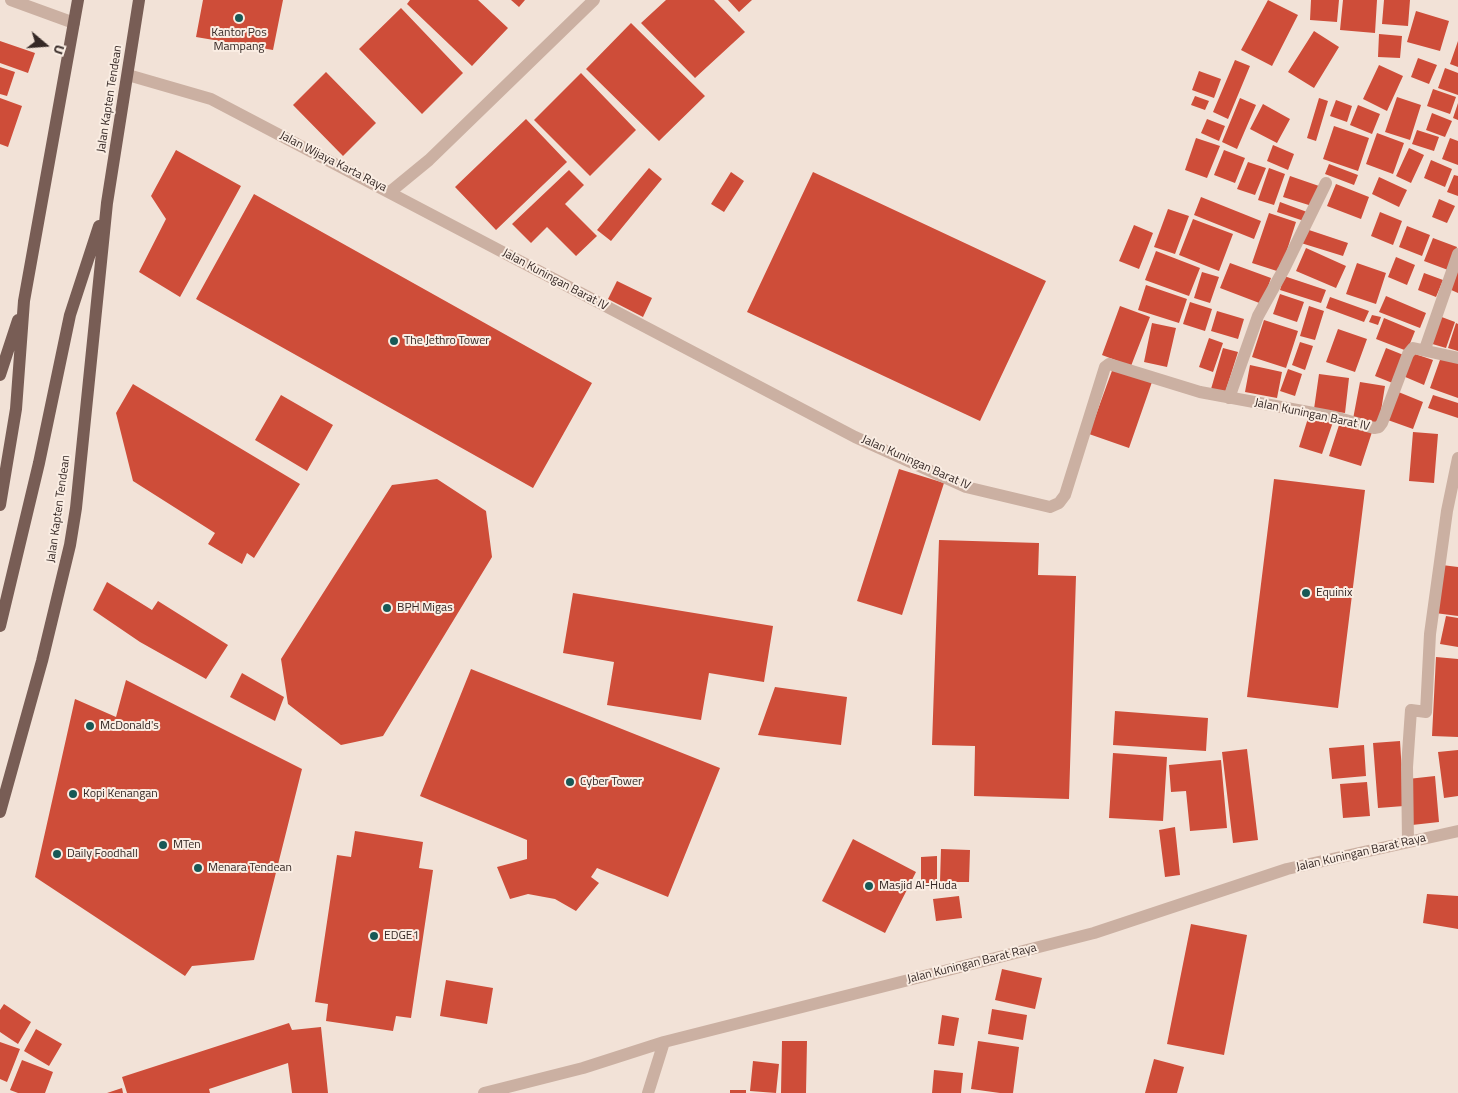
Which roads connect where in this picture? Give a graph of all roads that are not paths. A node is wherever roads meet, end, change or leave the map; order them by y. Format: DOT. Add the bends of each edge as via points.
graph roads {
  1 [pos="11,0"];
  2 [pos="78,0"];
  3 [pos="139,0"];
  4 [pos="594,0"];
  5 [pos="74,23"];
  6 [pos="128,75"];
  7 [pos="1326,183"];
  8 [pos="390,192"];
  9 [pos="107,203"];
  10 [pos="1458,254"];
  11 [pos="24,301"];
  12 [pos="1425,350"];
  13 [pos="1458,358"];
  14 [pos="0,375"];
  15 [pos="1229,398"];
  16 [pos="1458,458"];
  17 [pos="0,506"];
  18 [pos="0,626"];
  19 [pos="0,812"];
  20 [pos="1458,831"];
  21 [pos="1408,841"];
  22 [pos="664,1042"];
  23 [pos="484,1093"];
  24 [pos="648,1093"];
  1 -- 5 [label="street"];
  2 -- 5 [label="main road"];
  3 -- 6 [label="main road, Jalan Kapten Tendean"];
  4 -- 8 [label="street, Jalan Wijaya Karta Raya" via="424,165"];
  5 -- 11 [label="main road"];
  6 -- 8 [label="street, Jalan Wijaya Karta Raya" via="212,99"];
  6 -- 9 [label="main road, Jalan Kapten Tendean"];
  7 -- 15 [label="street" via="1258,316"];
  8 -- 15 [label="street, Jalan Kuningan Barat IV" via="847,432 966,487 1050,506 1059,503 1065,495 1109,364"];
  9 -- 18 [label="main road, Jalan Kapten Tendean" via="70,315"];
  9 -- 19 [label="main road, Jalan Kapten Tendean" via="70,545"];
  10 -- 12 [label="street"];
  11 -- 14 [label="main road"];
  11 -- 17 [label="main road" via="16,409"];
  12 -- 13 [label="street"];
  12 -- 15 [label="street, Jalan Kuningan Barat IV" via="1413,348 1408,354 1379,427"];
  16 -- 21 [label="street" via="1447,511 1430,634 1426,712 1411,710 1407,767"];
  20 -- 21 [label="street, Jalan Kuningan Barat Raya"];
  21 -- 22 [label="street, Jalan Kuningan Barat Raya" via="1287,869 1094,934"];
  22 -- 23 [label="street, Jalan Kuningan Barat Raya" via="583,1068"];
  22 -- 24 [label="street"];
}
